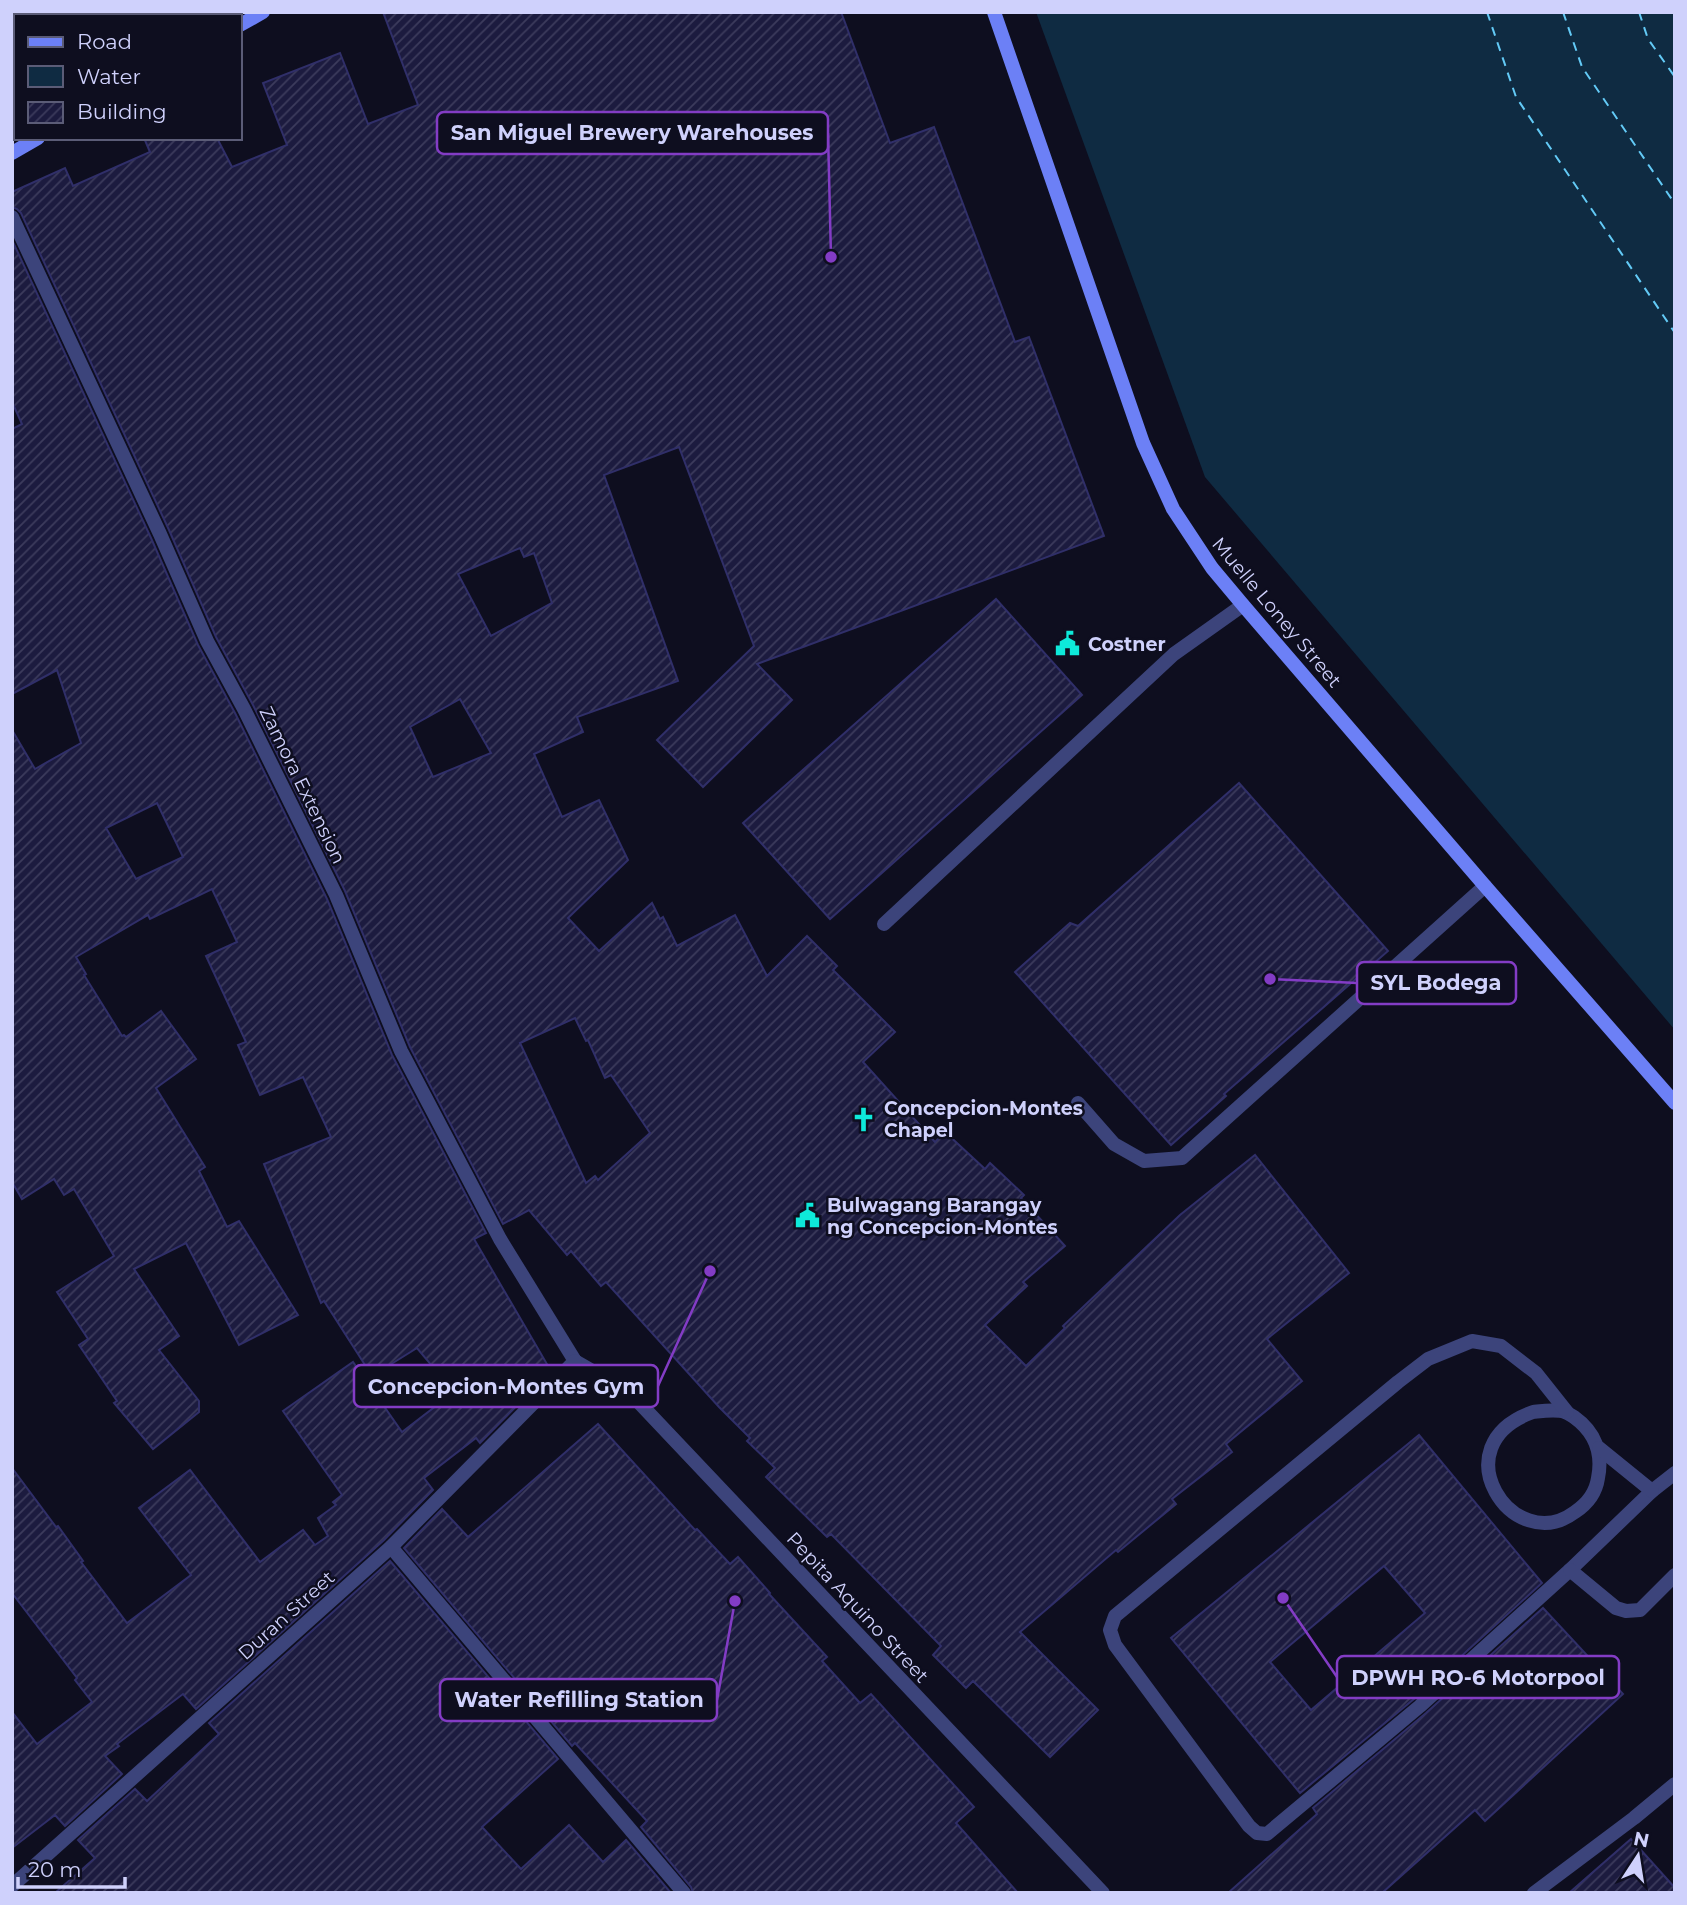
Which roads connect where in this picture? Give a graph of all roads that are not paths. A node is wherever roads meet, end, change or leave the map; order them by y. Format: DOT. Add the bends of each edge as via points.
graph roads {
  1 [pos="263,12"];
  2 [pos="995,12"];
  3 [pos="242,24"];
  4 [pos="35,140"];
  5 [pos="12,153"];
  6 [pos="12,217"];
  7 [pos="1243,605"];
  8 [pos="1485,886"];
  9 [pos="884,924"];
  10 [pos="1078,1103"];
  11 [pos="1675,1103"];
  12 [pos="575,1361"];
  13 [pos="1567,1412"];
  14 [pos="1599,1448"];
  15 [pos="1675,1473"];
  16 [pos="1652,1491"];
  17 [pos="391,1547"];
  18 [pos="1570,1570"];
  19 [pos="1675,1576"];
  20 [pos="1675,1784"];
  21 [pos="12,1886"];
  22 [pos="684,1893"];
  23 [pos="1103,1893"];
  24 [pos="1534,1893"];
  1 -- 3 [label="main road"];
  2 -- 7 [label="main road, Muelle Loney Street" via="1143,443 1173,509"];
  4 -- 5 [label="main road"];
  6 -- 12 [label="street, Zamora Extension" via="207,641 336,895 401,1051 500,1239"];
  7 -- 8 [label="main road, Muelle Loney Street"];
  7 -- 9 [label="street" via="1174,654"];
  8 -- 10 [label="street" via="1182,1158 1144,1161 1114,1144"];
  8 -- 11 [label="main road, Muelle Loney Street"];
  12 -- 17 [label="street, Duran Street"];
  12 -- 23 [label="street, Pepita Aquino Street" via="629,1392"];
  13 -- 14 [label="street" via="1586,1427"];
  13 -- 14 [label="street" via="1533,1412 1500,1432 1489,1453 1488,1469 1498,1499 1523,1518 1539,1522 1570,1516 1593,1494"];
  13 -- 18 [label="street" via="1536,1373 1501,1346 1472,1342 1428,1359 1115,1616 1110,1630 1115,1645 1249,1826 1267,1834 1420,1706"];
  14 -- 16 [label="street"];
  15 -- 16 [label="street"];
  16 -- 18 [label="street"];
  17 -- 21 [label="street, Duran Street"];
  17 -- 22 [label="street"];
  18 -- 19 [label="street" via="1626,1611 1640,1610"];
  20 -- 24 [label="street"];
}
